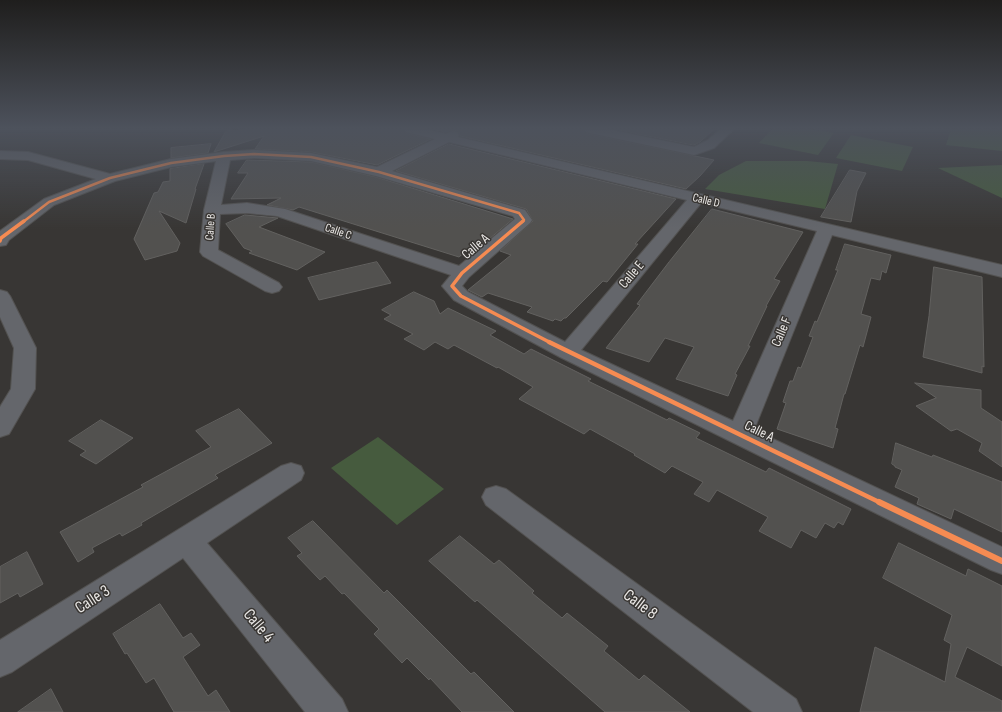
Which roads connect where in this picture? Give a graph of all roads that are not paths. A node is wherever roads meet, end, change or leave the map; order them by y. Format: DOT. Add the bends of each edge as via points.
graph roads {
  1 [pos="51,162"];
  2 [pos="177,162"];
  3 [pos="223,162"];
  4 [pos="335,162"];
  5 [pos="399,162"];
  6 [pos="546,162"];
  7 [pos="379,172"];
  8 [pos="110,178"];
  9 [pos="696,199"];
  10 [pos="212,210"];
  11 [pos="826,229"];
  12 [pos="0,241"];
  13 [pos="1002,271"];
  14 [pos="462,273"];
  15 [pos="272,287"];
  16 [pos="0,296"];
  17 [pos="568,352"];
  18 [pos="0,428"];
  19 [pos="739,435"];
  20 [pos="291,473"];
  21 [pos="496,497"];
  22 [pos="186,540"];
  23 [pos="1002,561"];
  24 [pos="0,660"];
  25 [pos="329,712"];
  26 [pos="783,712"];
  1 -- 8 [label="street"];
  2 -- 8 [label="street, Calle A"];
  3 -- 10 [label="street, Calle B"];
  4 -- 7 [label="street, Calle A"];
  5 -- 7 [label="street"];
  6 -- 9 [label="street, Calle D"];
  7 -- 14 [label="street, Calle A" via="519,213 524,220"];
  8 -- 12 [label="street, Calle A" via="49,202"];
  9 -- 11 [label="street, Calle D"];
  9 -- 17 [label="street, Calle E"];
  10 -- 14 [label="street, Calle C" via="247,208 279,212"];
  10 -- 15 [label="street, Calle B" via="209,252"];
  11 -- 13 [label="street, Calle D"];
  11 -- 19 [label="street, Calle F"];
  14 -- 17 [label="street, Calle A" via="452,286 461,296"];
  16 -- 18 [label="street" via="25,348 23,389"];
  17 -- 19 [label="street, Calle A"];
  19 -- 23 [label="street, Calle A"];
  20 -- 22 [label="street, Calle 3"];
  21 -- 26 [label="street, Calle 8"];
  22 -- 24 [label="street, Calle 3"];
  22 -- 25 [label="street, Calle 4"];
}
